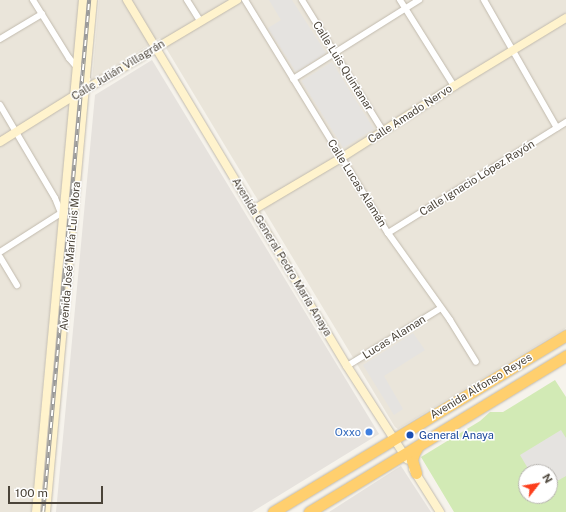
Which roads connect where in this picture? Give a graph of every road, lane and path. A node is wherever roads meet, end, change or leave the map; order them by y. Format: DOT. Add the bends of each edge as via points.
graph roads {
  1 [pos="33,0"];
  2 [pos="83,0"];
  3 [pos="93,0"];
  4 [pos="127,0"];
  5 [pos="188,0"];
  6 [pos="237,0"];
  7 [pos="245,0"];
  8 [pos="302,0"];
  9 [pos="400,0"];
  10 [pos="419,0"];
  11 [pos="484,0"];
  12 [pos="405,9"];
  13 [pos="42,14"];
  14 [pos="566,18"];
  15 [pos="200,21"];
  16 [pos="0,39"];
  17 [pos="155,48"];
  18 [pos="513,50"];
  19 [pos="335,52"];
  20 [pos="78,71"];
  21 [pos="87,79"];
  22 [pos="294,79"];
  23 [pos="454,86"];
  24 [pos="86,88"];
  25 [pos="75,95"];
  26 [pos="0,105"];
  27 [pos="566,122"];
  28 [pos="557,128"];
  29 [pos="383,131"];
  30 [pos="16,132"];
  31 [pos="0,142"];
  32 [pos="341,158"];
  33 [pos="253,210"];
  34 [pos="74,212"];
  35 [pos="63,213"];
  36 [pos="388,234"];
  37 [pos="0,252"];
  38 [pos="0,257"];
  39 [pos="17,285"];
  40 [pos="441,308"];
  41 [pos="566,335"];
  42 [pos="566,356"];
  43 [pos="476,362"];
  44 [pos="347,366"];
  45 [pos="393,439"];
  46 [pos="423,442"];
  47 [pos="404,454"];
  48 [pos="416,473"];
  49 [pos="36,512"];
  50 [pos="46,512"];
  51 [pos="273,512"];
  52 [pos="309,512"];
  53 [pos="440,512"];
  1 -- 13 [label="street"];
  2 -- 20 [label="street, Avenida José María Luis Mora"];
  3 -- 21 [label="street, Avenida José María Luis Mora"];
  4 -- 17 [label="street, Avenida General Pedro María Anaya"];
  5 -- 15 [label="street"];
  6 -- 15 [label="street, Calle Julián Villagrán"];
  7 -- 22 [label="street, Calle Lucas Alamán"];
  8 -- 19 [label="street, Calle Luis Quintanar"];
  9 -- 12 [label="street"];
  10 -- 12 [label="street"];
  11 -- 18 [label="street"];
  12 -- 19 [label="street"];
  12 -- 23 [label="street"];
  13 -- 16 [label="street"];
  13 -- 20 [label="street"];
  14 -- 18 [label="street, Calle Amado Nervo"];
  15 -- 17 [label="street, Calle Julián Villagrán"];
  17 -- 24 [label="street, Calle Julián Villagrán"];
  17 -- 33 [label="street, Avenida General Pedro María Anaya"];
  18 -- 23 [label="street, Calle Amado Nervo"];
  18 -- 28 [label="street"];
  19 -- 22 [label="street"];
  19 -- 29 [label="street, Calle Luis Quintanar"];
  20 -- 21 [label="street"];
  20 -- 25 [label="street, Avenida José María Luis Mora"];
  21 -- 24 [label="street, Avenida José María Luis Mora"];
  22 -- 32 [label="street, Calle Lucas Alamán"];
  23 -- 29 [label="street, Calle Amado Nervo"];
  24 -- 25 [label="street, Calle Julián Villagrán"];
  24 -- 34 [label="street, Avenida José María Luis Mora"];
  25 -- 30 [label="street, Calle Julián Villagrán"];
  25 -- 35 [label="street, Avenida José María Luis Mora"];
  26 -- 30 [label="street"];
  27 -- 28 [label="street, Calle Ignacio López Rayón"];
  28 -- 36 [label="street, Calle Ignacio López Rayón"];
  29 -- 32 [label="street, Calle Amado Nervo"];
  30 -- 31 [label="street, Calle Julián Villagrán"];
  30 -- 35 [label="street"];
  32 -- 33 [label="street, Calle Amado Nervo"];
  32 -- 36 [label="street, Calle Lucas Alamán"];
  33 -- 44 [label="street, Avenida General Pedro María Anaya"];
  34 -- 35 [label="street"];
  34 -- 50 [label="street, Avenida José María Luis Mora"];
  35 -- 37 [label="street"];
  35 -- 49 [label="street, Avenida José María Luis Mora"];
  36 -- 40 [label="street, Calle Lucas Alamán"];
  38 -- 39 [label="street"];
  40 -- 43 [label="street, Calle Lucas Alamán"];
  40 -- 44 [label="street, Lucas Alaman"];
  41 -- 45 [label="highway, Avenida Alfonso Reyes"];
  42 -- 46 [label="highway, Avenida Alfonso Reyes"];
  44 -- 45 [label="street, Avenida General Pedro María Anaya"];
  45 -- 47 [label="street, Avenida General Pedro María Anaya"];
  45 -- 51 [label="highway, Avenida Alfonso Reyes"];
  46 -- 47 [label="highway, Avenida Alfonso Reyes"];
  46 -- 48 [label="highway" via="413,456 412,463"];
  47 -- 48 [label="street, Avenida General Pedro María Anaya"];
  47 -- 52 [label="highway, Avenida Alfonso Reyes"];
  48 -- 53 [label="street, Avenida General Pedro María Anaya"];
}
